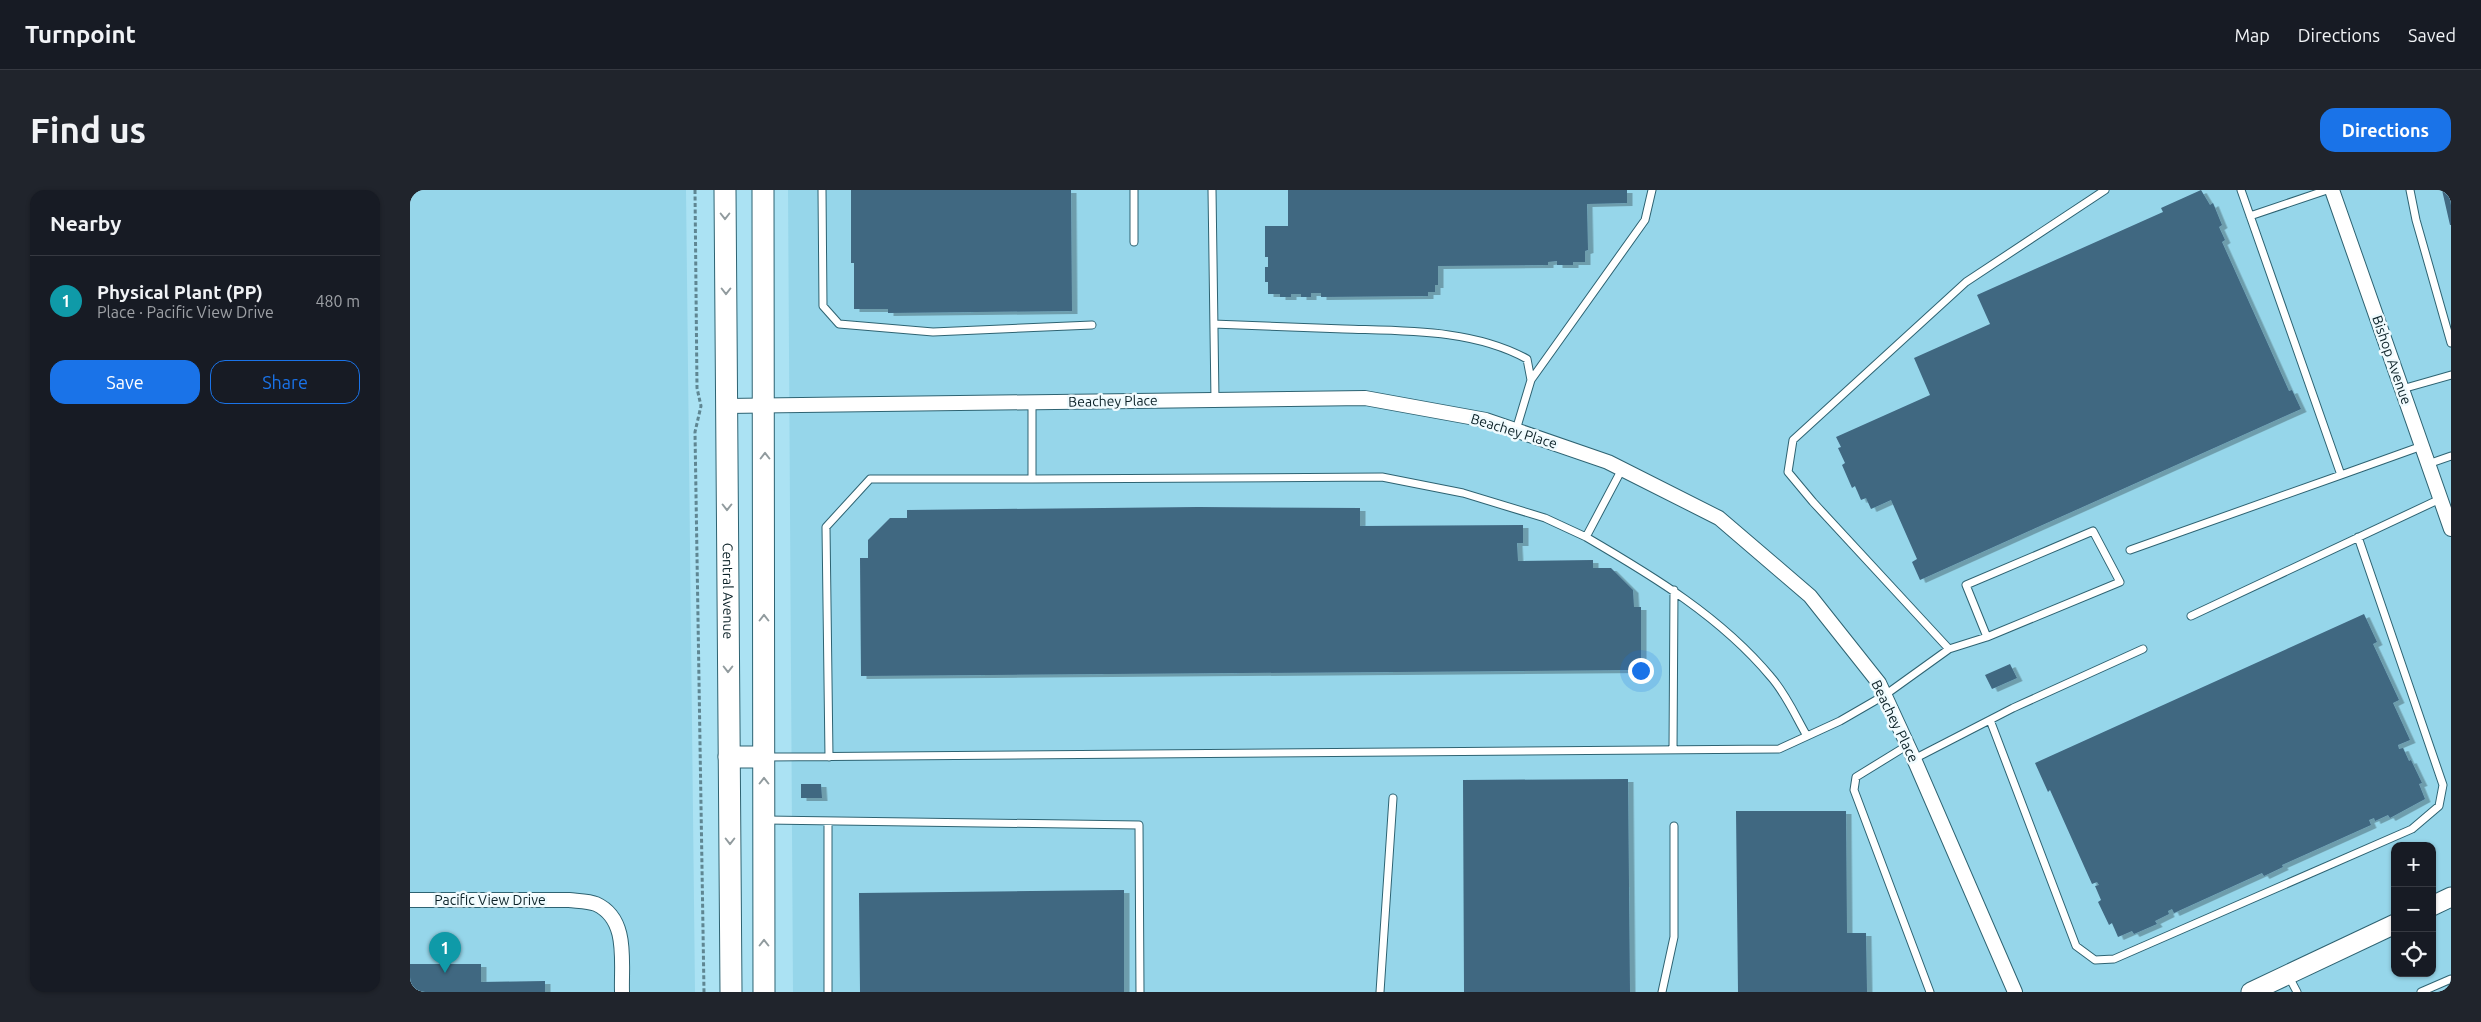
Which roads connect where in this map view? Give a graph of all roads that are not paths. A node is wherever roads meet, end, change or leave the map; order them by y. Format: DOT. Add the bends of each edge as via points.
graph roads {
  1 [pos="725,190"];
  2 [pos="763,190"];
  3 [pos="822,190"];
  4 [pos="1134,190"];
  5 [pos="1212,190"];
  6 [pos="1652,190"];
  7 [pos="2105,190"];
  8 [pos="2241,190"];
  9 [pos="2327,190"];
  10 [pos="2332,190"];
  11 [pos="2410,190"];
  12 [pos="2250,216"];
  13 [pos="1134,242"];
  14 [pos="1214,324"];
  15 [pos="1092,325"];
  16 [pos="2451,343"];
  17 [pos="2451,375"];
  18 [pos="1530,380"];
  19 [pos="2402,389"];
  20 [pos="1215,400"];
  21 [pos="1032,402"];
  22 [pos="765,405"];
  23 [pos="726,406"];
  24 [pos="1516,430"];
  25 [pos="2422,446"];
  26 [pos="2451,456"];
  27 [pos="2428,464"];
  28 [pos="1622,469"];
  29 [pos="2341,475"];
  30 [pos="1032,479"];
  31 [pos="2440,499"];
  32 [pos="2451,529"];
  33 [pos="1586,537"];
  34 [pos="2358,537"];
  35 [pos="2130,550"];
  36 [pos="1674,590"];
  37 [pos="2191,616"];
  38 [pos="1987,637"];
  39 [pos="1949,649"];
  40 [pos="2143,649"];
  41 [pos="1885,695"];
  42 [pos="1990,720"];
  43 [pos="1807,736"];
  44 [pos="1908,745"];
  45 [pos="1673,750"];
  46 [pos="729,757"];
  47 [pos="764,757"];
  48 [pos="829,757"];
  49 [pos="1914,758"];
  50 [pos="1392,798"];
  51 [pos="764,820"];
  52 [pos="828,821"];
  53 [pos="1674,826"];
  54 [pos="2451,897"];
  55 [pos="410,900"];
  56 [pos="2436,904"];
  57 [pos="2391,926"];
  58 [pos="2288,974"];
  59 [pos="2451,979"];
  60 [pos="622,992"];
  61 [pos="731,992"];
  62 [pos="764,992"];
  63 [pos="828,992"];
  64 [pos="1140,992"];
  65 [pos="1380,992"];
  66 [pos="1662,992"];
  67 [pos="1930,992"];
  68 [pos="2015,992"];
  69 [pos="2251,992"];
  70 [pos="2297,992"];
  71 [pos="2421,992"];
  1 -- 23 [label="main road, Central Avenue, one-way"];
  2 -- 22 [label="main road"];
  3 -- 15 [label="lane" via="823,306 839,324 933,332"];
  4 -- 13 [label="lane"];
  5 -- 14 [label="lane"];
  6 -- 18 [label="lane" via="1645,220"];
  7 -- 39 [label="lane" via="1966,282 1793,440 1788,472"];
  8 -- 12 [label="lane"];
  9 -- 12 [label="lane"];
  10 -- 19 [label="street, Bishop Avenue"];
  11 -- 16 [label="lane"];
  12 -- 29 [label="lane"];
  14 -- 18 [label="lane" via="1413,331 1471,340 1509,349 1527,358"];
  14 -- 20 [label="lane"];
  17 -- 19 [label="lane"];
  18 -- 24 [label="lane"];
  19 -- 25 [label="street, Bishop Avenue"];
  20 -- 21 [label="street, Beachey Place"];
  20 -- 24 [label="street, Beachey Place" via="1366,398 1486,420"];
  21 -- 22 [label="street, Beachey Place"];
  21 -- 30 [label="lane"];
  22 -- 23 [label="street, Beachey Place"];
  47 -- 22 [label="main road, one-way"];
  23 -- 46 [label="main road, Central Avenue, one-way"];
  24 -- 28 [label="street, Beachey Place"];
  25 -- 27 [label="street, Bishop Avenue"];
  25 -- 29 [label="lane"];
  26 -- 27 [label="lane"];
  27 -- 31 [label="street, Bishop Avenue"];
  28 -- 33 [label="lane"];
  28 -- 41 [label="street, Beachey Place" via="1719,518 1810,596"];
  29 -- 35 [label="lane"];
  30 -- 33 [label="lane" via="1382,477 1463,493 1545,518"];
  30 -- 48 [label="lane" via="870,479 826,527"];
  31 -- 32 [label="street, Bishop Avenue"];
  31 -- 34 [label="lane"];
  33 -- 36 [label="lane"];
  34 -- 37 [label="lane"];
  34 -- 42 [label="lane" via="2443,785 2439,806 2412,829 2114,959 2095,960 2076,946"];
  36 -- 43 [label="lane" via="1718,625 1772,678"];
  36 -- 45 [label="lane"];
  38 -- 38 [label="lane" via="2120,582 2093,531 1966,585"];
  38 -- 39 [label="lane"];
  39 -- 41 [label="lane"];
  40 -- 42 [label="lane"];
  41 -- 43 [label="lane"];
  41 -- 44 [label="street, Beachey Place"];
  42 -- 49 [label="lane"];
  43 -- 45 [label="lane" via="1780,749"];
  44 -- 49 [label="street, Beachey Place"];
  44 -- 67 [label="lane" via="1856,777 1854,790"];
  45 -- 48 [label="lane"];
  46 -- 47 [label="main road"];
  46 -- 61 [label="main road, Central Avenue, one-way"];
  47 -- 48 [label="lane"];
  51 -- 47 [label="main road, one-way"];
  49 -- 68 [label="street, Beachey Place"];
  50 -- 65 [label="lane"];
  51 -- 52 [label="lane"];
  62 -- 51 [label="main road, one-way"];
  52 -- 63 [label="lane"];
  52 -- 64 [label="lane" via="1139,825"];
  53 -- 66 [label="lane" via="1674,937"];
  54 -- 56 [label="street"];
  55 -- 60 [label="street, Pacific View Drive" via="569,900 596,903 613,915 620,932"];
  57 -- 58 [label="street"];
  58 -- 69 [label="street"];
  58 -- 70 [label="lane"];
  59 -- 71 [label="lane"];
}
